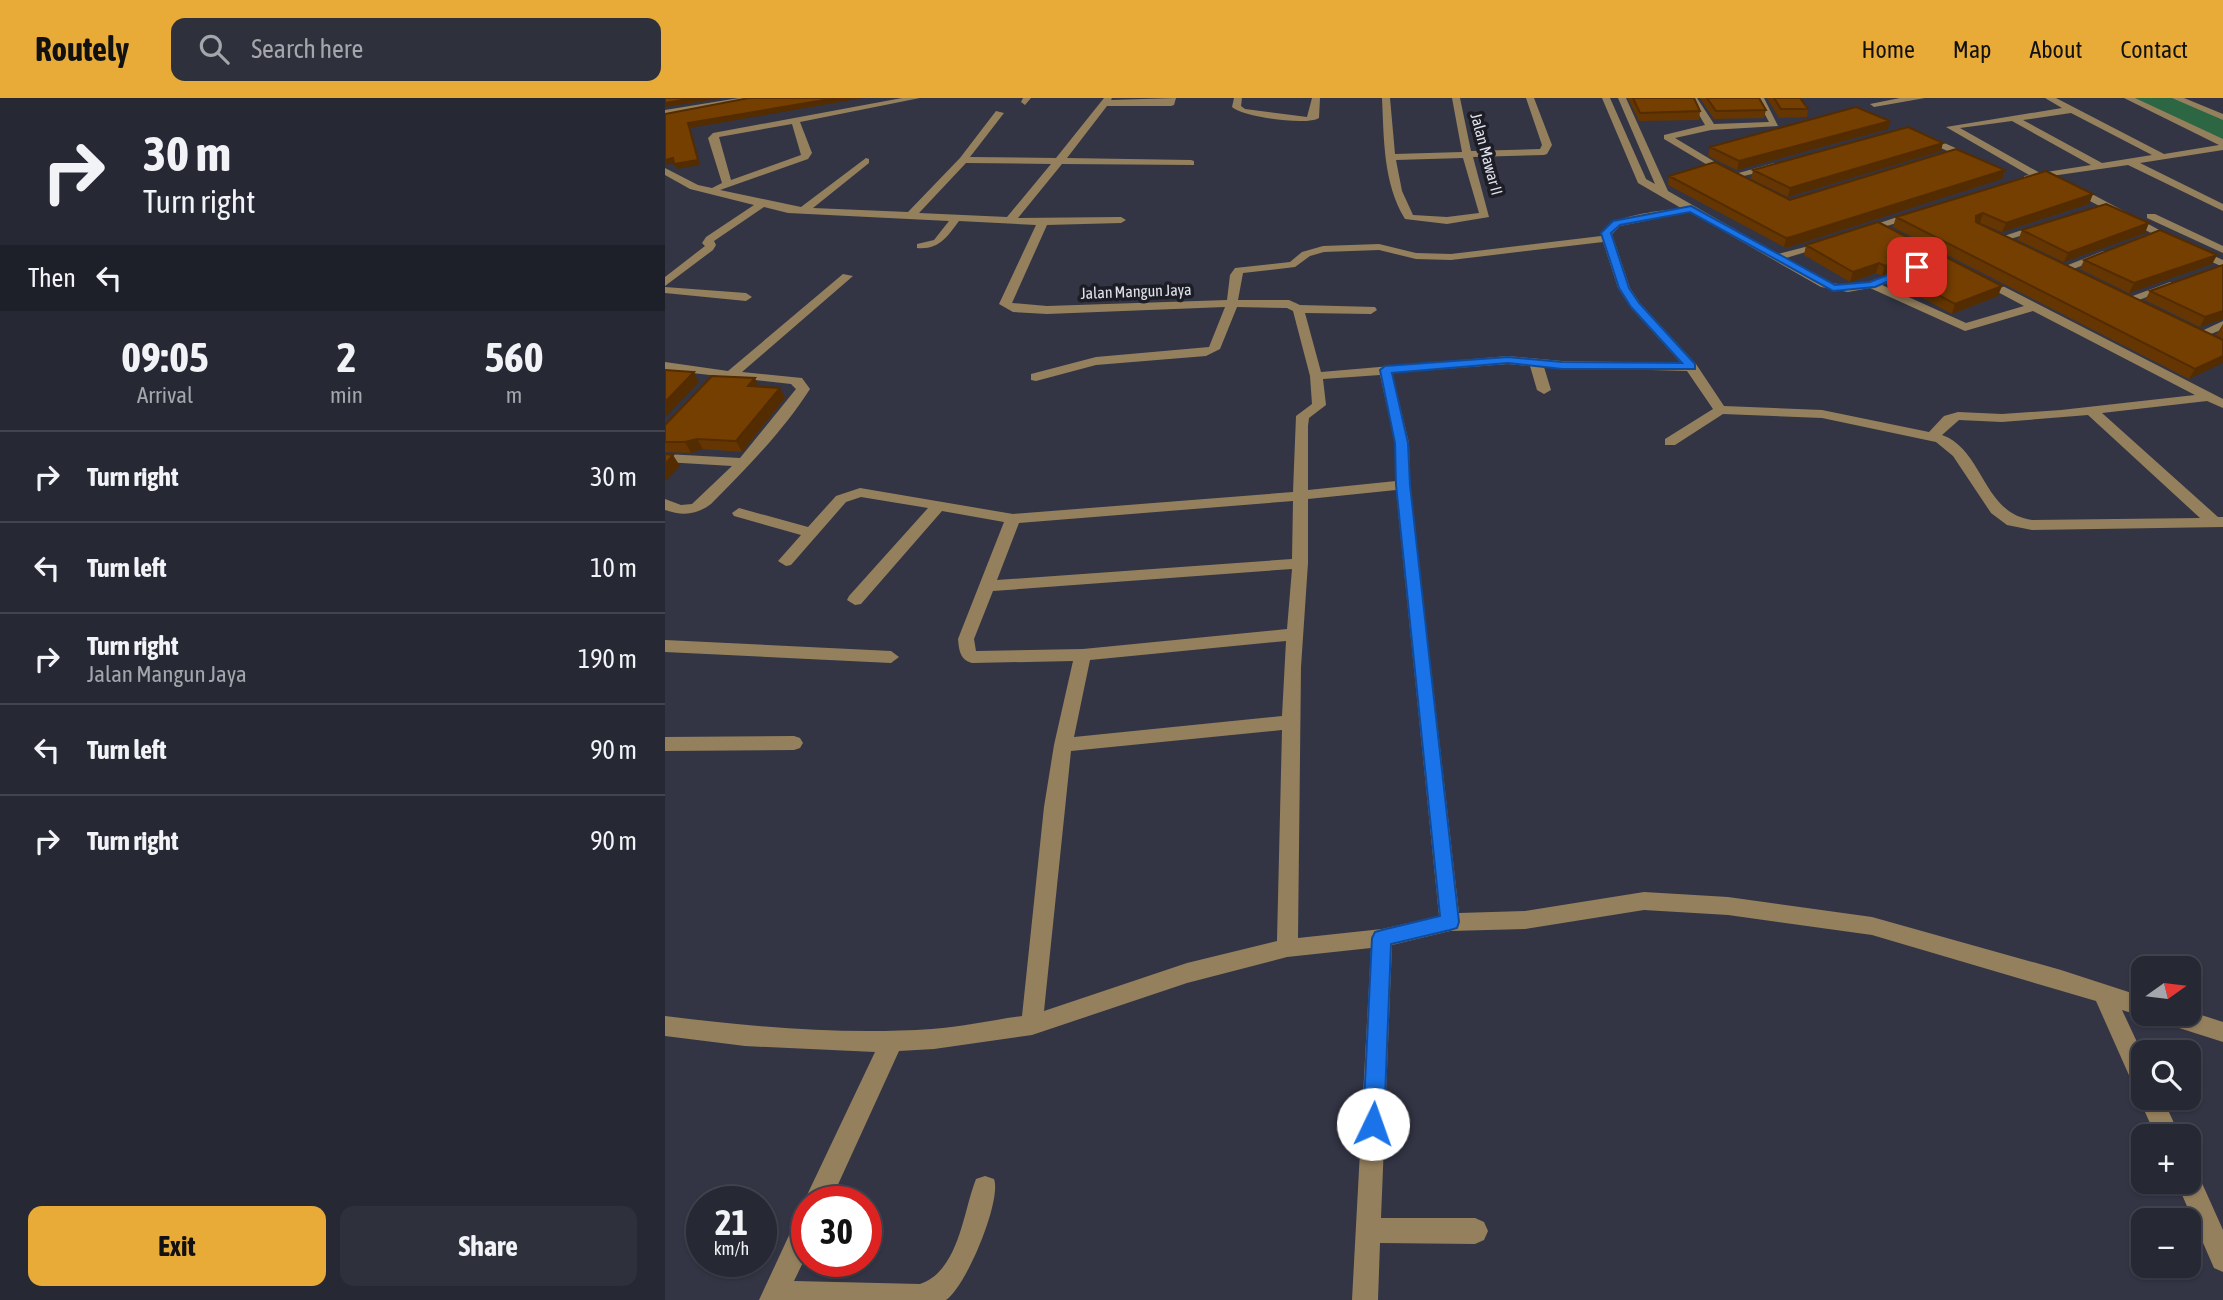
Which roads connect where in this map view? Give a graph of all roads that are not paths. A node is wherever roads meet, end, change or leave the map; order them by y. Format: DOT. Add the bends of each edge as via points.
graph roads {
  1 [pos="755,98"];
  2 [pos="916,98"];
  3 [pos="1172,98"];
  4 [pos="1238,98"];
  5 [pos="1316,98"];
  6 [pos="1386,98"];
  7 [pos="1457,98"];
  8 [pos="1530,98"];
  9 [pos="1606,98"];
  10 [pos="1622,98"];
  11 [pos="1693,98"];
  12 [pos="1760,98"];
  13 [pos="1921,98"];
  14 [pos="2049,98"];
  15 [pos="2128,98"];
  16 [pos="2176,98"];
  17 [pos="1107,101"];
  18 [pos="1874,104"];
  19 [pos="2071,110"];
  20 [pos="665,113"];
  21 [pos="999,113"];
  22 [pos="2223,117"];
  23 [pos="2013,118"];
  24 [pos="795,120"];
  25 [pos="1711,127"];
  26 [pos="1791,128"];
  27 [pos="1907,130"];
  28 [pos="1766,134"];
  29 [pos="1667,136"];
  30 [pos="1641,140"];
  31 [pos="2220,148"];
  32 [pos="1704,151"];
  33 [pos="1692,154"];
  34 [pos="1467,155"];
  35 [pos="1945,156"];
  36 [pos="1391,157"];
  37 [pos="2163,157"];
  38 [pos="963,160"];
  39 [pos="866,161"];
  40 [pos="1057,162"];
  41 [pos="1788,162"];
  42 [pos="2130,162"];
  43 [pos="1191,163"];
  44 [pos="2100,166"];
  45 [pos="665,171"];
  46 [pos="2059,172"];
  47 [pos="2040,175"];
  48 [pos="1735,177"];
  49 [pos="2022,180"];
  50 [pos="727,183"];
  51 [pos="1746,183"];
  52 [pos="711,191"];
  53 [pos="1663,191"];
  54 [pos="761,205"];
  55 [pos="2106,206"];
  56 [pos="2223,208"];
  57 [pos="1691,209"];
  58 [pos="1930,209"];
  59 [pos="2093,210"];
  60 [pos="803,211"];
  61 [pos="910,216"];
  62 [pos="957,217"];
  63 [pos="1010,220"];
  64 [pos="1121,220"];
  65 [pos="1043,222"];
  66 [pos="2053,223"];
  67 [pos="1877,226"];
  68 [pos="2160,233"];
  69 [pos="1853,234"];
  70 [pos="1607,238"];
  71 [pos="1840,238"];
  72 [pos="2136,242"];
  73 [pos="921,246"];
  74 [pos="2021,249"];
  75 [pos="2223,250"];
  76 [pos="2112,251"];
  77 [pos="1778,257"];
  78 [pos="1940,258"];
  79 [pos="2219,267"];
  80 [pos="2064,269"];
  81 [pos="847,276"];
  82 [pos="2187,279"];
  83 [pos="665,282"];
  84 [pos="1872,285"];
  85 [pos="665,290"];
  86 [pos="746,297"];
  87 [pos="2129,301"];
  88 [pos="1231,303"];
  89 [pos="2034,307"];
  90 [pos="1298,309"];
  91 [pos="1371,310"];
  92 [pos="2223,325"];
  93 [pos="2199,335"];
  94 [pos="1536,363"];
  95 [pos="665,366"];
  96 [pos="1691,367"];
  97 [pos="1385,370"];
  98 [pos="1316,376"];
  99 [pos="1036,377"];
  100 [pos="720,378"];
  101 [pos="1544,390"];
  102 [pos="2208,397"];
  103 [pos="2223,404"];
  104 [pos="1720,410"];
  105 [pos="2092,411"];
  106 [pos="1933,436"];
  107 [pos="1670,442"];
  108 [pos="665,458"];
  109 [pos="742,462"];
  110 [pos="1403,485"];
  111 [pos="1301,496"];
  112 [pos="665,504"];
  113 [pos="938,506"];
  114 [pos="739,513"];
  115 [pos="1013,519"];
  116 [pos="2218,522"];
  117 [pos="811,533"];
  118 [pos="786,561"];
  119 [pos="1300,563"];
  120 [pos="987,586"];
  121 [pos="855,600"];
  122 [pos="1296,634"];
  123 [pos="665,646"];
  124 [pos="1083,655"];
  125 [pos="891,657"];
  126 [pos="1292,722"];
  127 [pos="794,743"];
  128 [pos="665,744"];
  129 [pos="1063,745"];
  130 [pos="1450,922"];
  131 [pos="1382,938"];
  132 [pos="1287,948"];
  133 [pos="2104,994"];
  134 [pos="2131,1003"];
  135 [pos="1032,1025"];
  136 [pos="2201,1025"];
  137 [pos="665,1026"];
  138 [pos="2223,1032"];
  139 [pos="891,1041"];
  140 [pos="2131,1054"];
  141 [pos="824,1186"];
  142 [pos="985,1188"];
  143 [pos="2194,1194"];
  144 [pos="1369,1230"];
  145 [pos="1475,1231"];
  146 [pos="2223,1258"];
  147 [pos="791,1260"];
  148 [pos="774,1297"];
  149 [pos="1365,1300"];
  1 -- 20 [label="street"];
  2 -- 24 [label="street" via="870,111"];
  3 -- 17 [label="street" via="1171,103"];
  4 -- 5 [label="street" via="1236,107 1242,111 1305,120 1314,118"];
  6 -- 36 [label="street"];
  7 -- 34 [label="street, Jalan Mawar II"];
  8 -- 34 [label="street" via="1546,145 1544,152"];
  9 -- 53 [label="street" via="1642,181"];
  10 -- 30 [label="street"];
  11 -- 25 [label="street"];
  12 -- 25 [label="street" via="1775,124"];
  13 -- 18 [label="street"];
  14 -- 19 [label="street"];
  15 -- 31 [label="street"];
  16 -- 22 [label="street"];
  17 -- 40 [label="street"];
  19 -- 23 [label="street"];
  19 -- 37 [label="street"];
  21 -- 38 [label="street"];
  23 -- 44 [label="street"];
  23 -- 47 [label="street" via="1951,127"];
  24 -- 50 [label="street" via="807,153 804,158"];
  24 -- 50 [label="street" via="716,135 713,138"];
  25 -- 29 [label="street"];
  26 -- 28 [label="street"];
  27 -- 35 [label="street" via="1957,152"];
  29 -- 30 [label="street"];
  29 -- 33 [label="street"];
  30 -- 53 [label="street"];
  31 -- 37 [label="street"];
  32 -- 33 [label="street"];
  33 -- 48 [label="street"];
  34 -- 36 [label="street"];
  34 -- 36 [label="street, Jalan Mawar II" via="1486,212 1422,220 1409,217 1404,209"];
  37 -- 42 [label="street"];
  38 -- 40 [label="street"];
  38 -- 61 [label="street"];
  39 -- 60 [label="street"];
  40 -- 43 [label="street"];
  40 -- 63 [label="street"];
  41 -- 48 [label="street"];
  42 -- 44 [label="street"];
  42 -- 56 [label="street"];
  44 -- 46 [label="street"];
  45 -- 52 [label="street"];
  46 -- 47 [label="street"];
  46 -- 75 [label="street"];
  47 -- 49 [label="street"];
  47 -- 55 [label="street"];
  48 -- 51 [label="street"];
  50 -- 52 [label="street"];
  52 -- 54 [label="street"];
  53 -- 57 [label="street"];
  54 -- 60 [label="street"];
  54 -- 83 [label="street" via="710,239 709,247"];
  55 -- 59 [label="street"];
  55 -- 68 [label="street"];
  57 -- 70 [label="street" via="1617,223 1606,233"];
  57 -- 77 [label="street"];
  58 -- 67 [label="street"];
  60 -- 61 [label="street"];
  61 -- 62 [label="street"];
  62 -- 63 [label="street"];
  62 -- 73 [label="street" via="939,242"];
  63 -- 65 [label="street"];
  64 -- 65 [label="street"];
  65 -- 88 [label="street, Jalan Mangun Jaya" via="1009,292 1005,304 1013,308"];
  66 -- 74 [label="street" via="1995,237"];
  67 -- 69 [label="street"];
  67 -- 78 [label="street"];
  68 -- 72 [label="street"];
  68 -- 79 [label="street"];
  70 -- 88 [label="street" via="1451,257 1416,256 1379,247 1314,251 1291,265 1239,270"];
  70 -- 96 [label="street" via="1624,288 1635,305"];
  71 -- 77 [label="street"];
  76 -- 80 [label="street"];
  77 -- 84 [label="street" via="1833,288"];
  78 -- 84 [label="street"];
  78 -- 89 [label="street"];
  81 -- 100 [label="street"];
  82 -- 87 [label="street"];
  84 -- 89 [label="street" via="1965,327"];
  85 -- 86 [label="street"];
  88 -- 90 [label="street, Jalan Mangun Jaya" via="1289,304"];
  88 -- 99 [label="street" via="1214,349 1054,369"];
  89 -- 102 [label="street"];
  90 -- 91 [label="street, Jalan Mangun Jaya"];
  90 -- 98 [label="street"];
  92 -- 93 [label="street"];
  94 -- 96 [label="street"];
  94 -- 97 [label="street" via="1493,360"];
  94 -- 101 [label="street"];
  95 -- 100 [label="street"];
  96 -- 104 [label="street"];
  97 -- 98 [label="street"];
  97 -- 110 [label="street" via="1402,443"];
  98 -- 111 [label="street" via="1319,405 1303,416 1301,426"];
  100 -- 109 [label="street" via="797,381 803,392"];
  102 -- 103 [label="street"];
  102 -- 105 [label="street"];
  104 -- 106 [label="street" via="1822,414"];
  104 -- 107 [label="street"];
  105 -- 106 [label="street" via="2002,418 1958,416"];
  105 -- 116 [label="street"];
  106 -- 116 [label="street" via="1958,453 1996,510 2012,522"];
  108 -- 109 [label="street"];
  109 -- 112 [label="street" via="699,506 683,510"];
  110 -- 111 [label="street"];
  110 -- 130 [label="street"];
  111 -- 115 [label="street"];
  111 -- 119 [label="street"];
  113 -- 115 [label="street"];
  113 -- 117 [label="street" via="860,492 841,499"];
  113 -- 121 [label="street"];
  114 -- 117 [label="street"];
  115 -- 120 [label="street"];
  117 -- 118 [label="street"];
  119 -- 120 [label="street"];
  119 -- 122 [label="street"];
  120 -- 124 [label="street" via="966,639 972,657"];
  122 -- 124 [label="street"];
  122 -- 126 [label="street"];
  123 -- 125 [label="street"];
  124 -- 129 [label="street"];
  126 -- 129 [label="street"];
  126 -- 132 [label="street"];
  127 -- 128 [label="street"];
  129 -- 135 [label="street"];
  130 -- 131 [label="street"];
  130 -- 133 [label="street" via="1525,920 1644,901 1728,905 1872,926"];
  131 -- 132 [label="street"];
  131 -- 144 [label="street"];
  132 -- 135 [label="street" via="1187,972"];
  133 -- 134 [label="street"];
  133 -- 140 [label="street"];
  135 -- 139 [label="street"];
  136 -- 138 [label="street"];
  137 -- 139 [label="street" via="745,1036"];
  139 -- 141 [label="street"];
  142 -- 148 [label="street" via="957,1268 933,1293 920,1297"];
  143 -- 146 [label="street"];
  144 -- 145 [label="street"];
  144 -- 149 [label="street"];
  147 -- 148 [label="street"];
}
